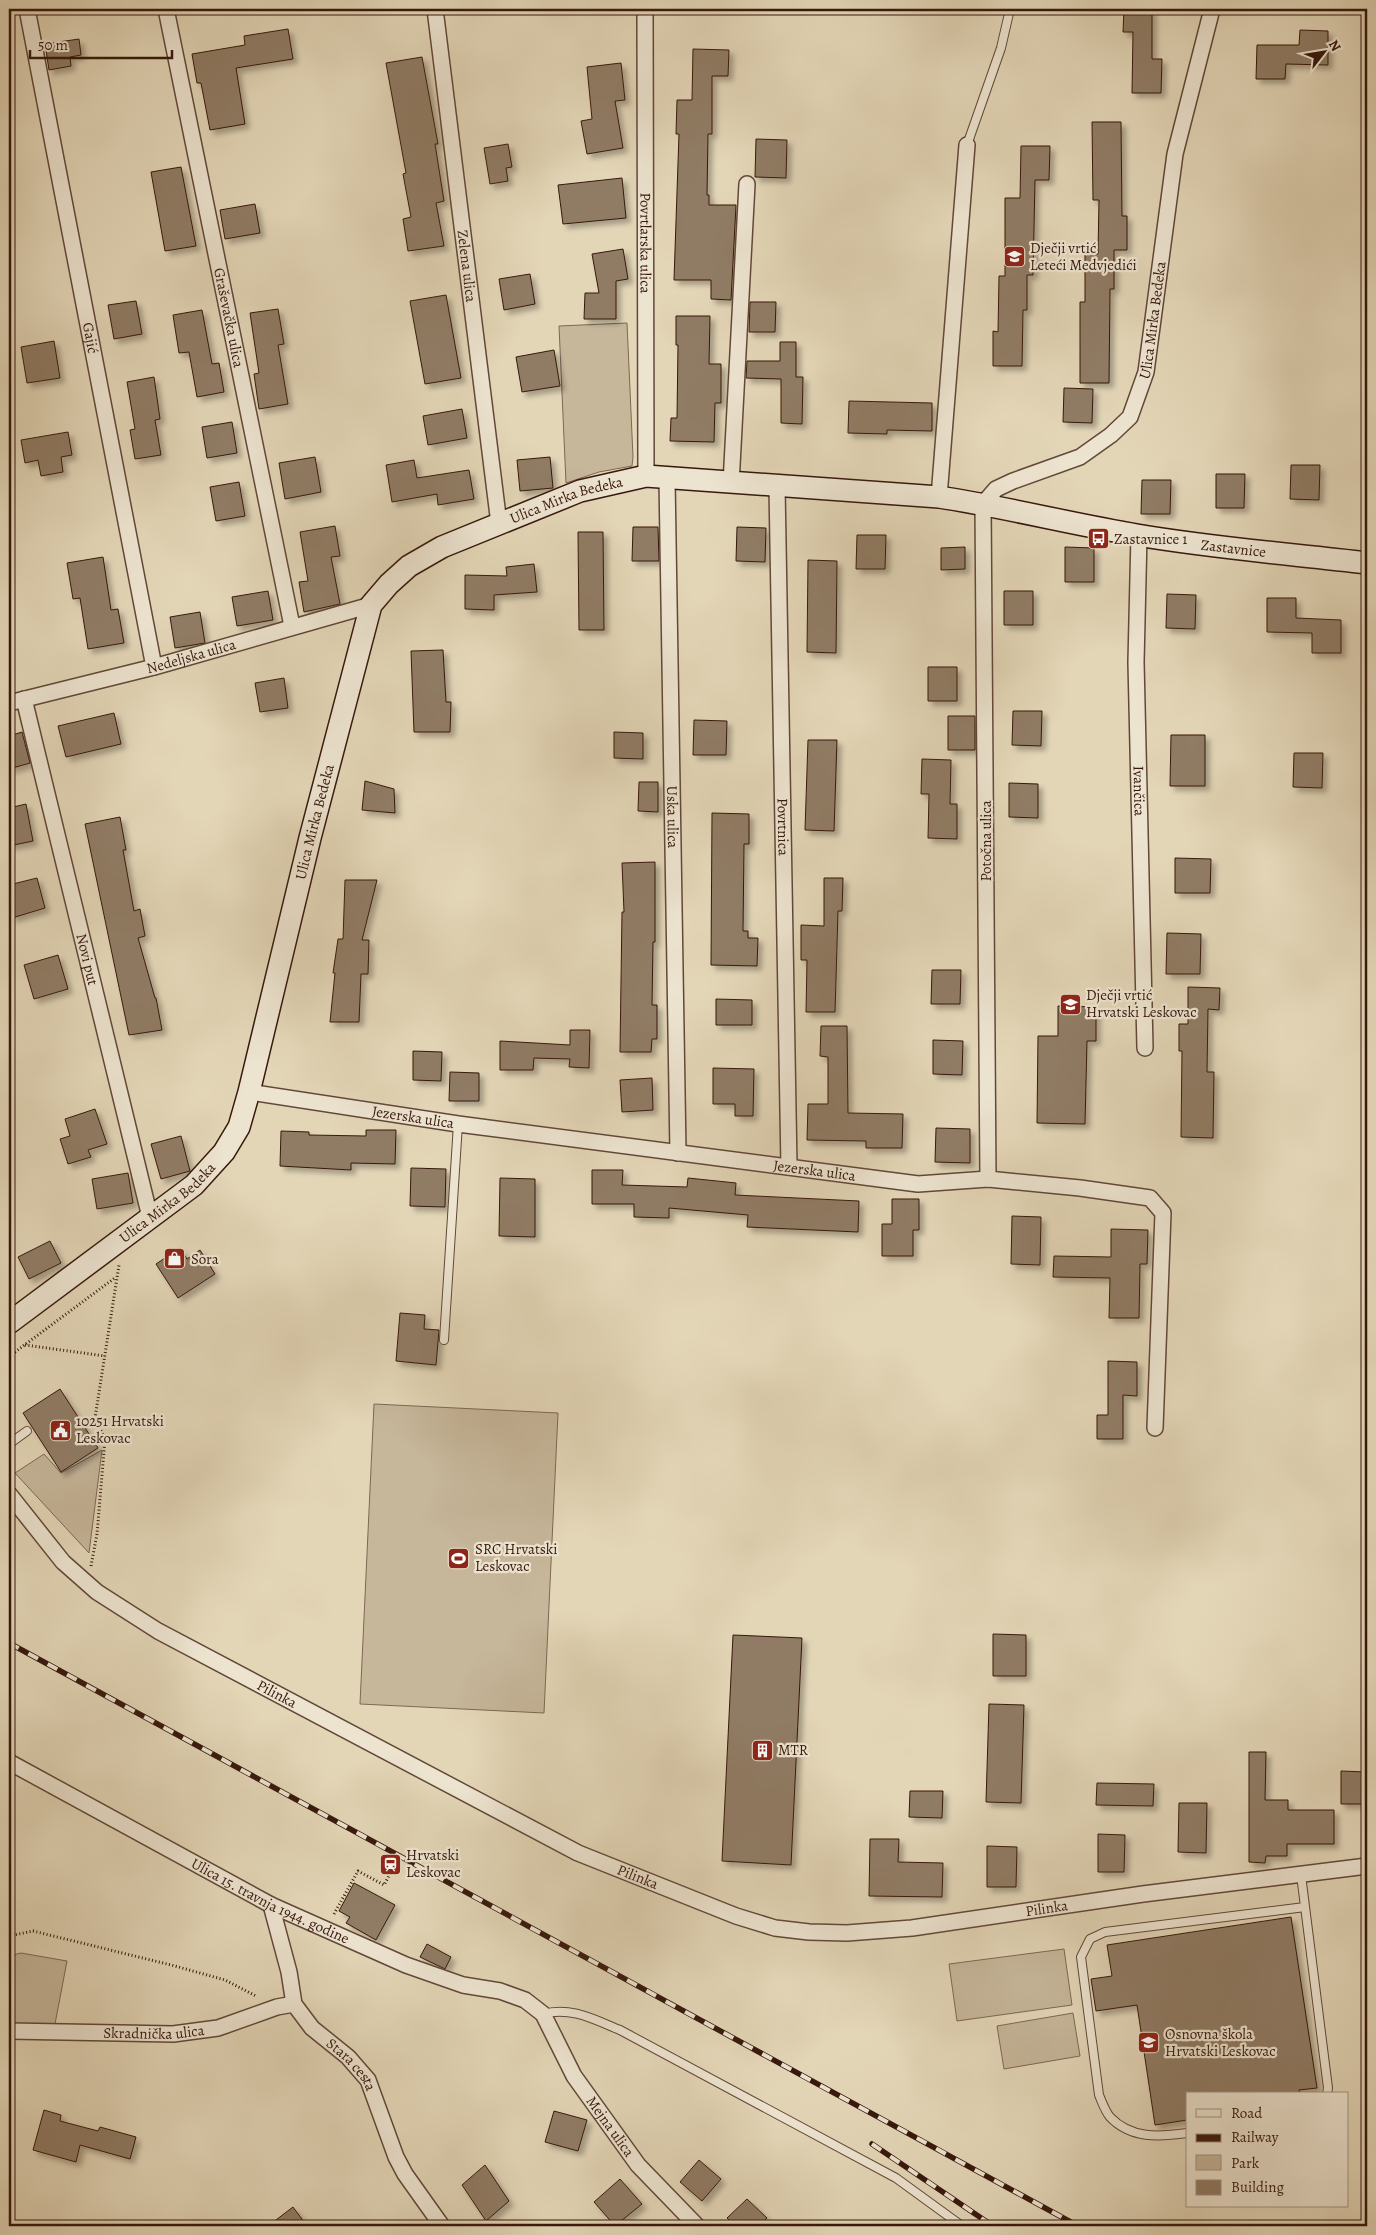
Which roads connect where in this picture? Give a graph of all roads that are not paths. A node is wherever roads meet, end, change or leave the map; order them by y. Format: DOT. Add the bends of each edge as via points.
graph roads {
  1 [pos="27,9"];
  2 [pos="166,9"];
  3 [pos="435,9"];
  4 [pos="645,9"];
  5 [pos="1010,9"];
  6 [pos="1212,9"];
  7 [pos="967,145"];
  8 [pos="747,184"];
  9 [pos="646,476"];
  10 [pos="668,479"];
  11 [pos="731,484"];
  12 [pos="777,487"];
  13 [pos="939,497"];
  14 [pos="983,504"];
  15 [pos="499,524"];
  16 [pos="1139,535"];
  17 [pos="1367,563"];
  18 [pos="371,605"];
  19 [pos="292,626"];
  20 [pos="154,667"];
  21 [pos="24,699"];
  22 [pos="9,703"];
  23 [pos="1145,1048"];
  24 [pos="249,1092"];
  25 [pos="458,1124"];
  26 [pos="678,1153"];
  27 [pos="789,1167"];
  28 [pos="988,1179"];
  29 [pos="149,1219"];
  30 [pos="9,1323"];
  31 [pos="444,1340"];
  32 [pos="1155,1428"];
  33 [pos="26,1431"];
  34 [pos="9,1444"];
  35 [pos="9,1494"];
  36 [pos="9,1762"];
  37 [pos="1367,1866"];
  38 [pos="1301,1875"];
  39 [pos="271,1905"];
  40 [pos="1305,1907"];
  41 [pos="294,2004"];
  42 [pos="543,2014"];
  43 [pos="9,2031"];
  44 [pos="1327,2092"];
  45 [pos="1186,2133"];
  46 [pos="442,2226"];
  47 [pos="697,2226"];
  48 [pos="962,2226"];
  1 -- 20 [label="street, Gajić"];
  2 -- 19 [label="street, Graševačka ulica"];
  3 -- 15 [label="street, Zelena ulica"];
  4 -- 9 [label="street, Povrtlarska ulica"];
  5 -- 7 [label="lane"];
  6 -- 14 [label="street, Ulica Mirka Bedeka" via="1174,154 1146,372 1130,417 1080,457 1013,481 996,490"];
  7 -- 13 [label="street"];
  8 -- 11 [label="street"];
  9 -- 10 [label="main road, Ulica Mirka Bedeka"];
  9 -- 15 [label="main road, Ulica Mirka Bedeka" via="580,491"];
  10 -- 11 [label="main road, Ulica Mirka Bedeka"];
  10 -- 26 [label="street, Uska ulica"];
  11 -- 12 [label="main road, Ulica Mirka Bedeka"];
  12 -- 13 [label="main road, Ulica Mirka Bedeka"];
  12 -- 27 [label="street, Povrtnica"];
  13 -- 14 [label="main road, Ulica Mirka Bedeka"];
  14 -- 16 [label="main road, Zastavnice"];
  14 -- 28 [label="street, Potočna ulica"];
  15 -- 18 [label="main road, Ulica Mirka Bedeka" via="442,547 409,566"];
  16 -- 17 [label="main road, Zastavnice"];
  16 -- 23 [label="street, Ivančica" via="1136,662"];
  18 -- 19 [label="street, Nedeljska ulica"];
  18 -- 24 [label="main road, Ulica Mirka Bedeka" via="310,838"];
  19 -- 20 [label="street, Nedeljska ulica"];
  20 -- 21 [label="street, Nedeljska ulica"];
  21 -- 22 [label="street, Nedeljska ulica"];
  21 -- 29 [label="street, Novi put"];
  24 -- 25 [label="street, Jezerska ulica"];
  24 -- 29 [label="main road, Ulica Mirka Bedeka" via="239,1127 224,1152 194,1185"];
  25 -- 26 [label="street, Jezerska ulica"];
  25 -- 31 [label="lane"];
  26 -- 27 [label="street, Jezerska ulica"];
  27 -- 28 [label="street, Jezerska ulica" via="918,1184"];
  28 -- 32 [label="street, Jezerska ulica" via="1150,1198 1163,1213"];
  29 -- 30 [label="main road, Ulica Mirka Bedeka"];
  33 -- 34 [label="lane"];
  35 -- 38 [label="street, Pilinka" via="63,1562 97,1592 158,1631 578,1854 775,1928 848,1933 912,1928"];
  36 -- 39 [label="street, Ulica 15. travnja 1944. godine"];
  37 -- 38 [label="street, Pilinka"];
  38 -- 40 [label="lane"];
  39 -- 41 [label="street, Stara cesta"];
  39 -- 42 [label="street, Ulica 15. travnja 1944. godine" via="406,1965 463,1985 500,1991 525,2000"];
  40 -- 44 [label="lane"];
  40 -- 45 [label="lane" via="1105,1932 1090,1939 1081,1957 1099,2095 1108,2115 1121,2126 1149,2137"];
  41 -- 43 [label="street, Skradnička ulica" via="218,2028 173,2034"];
  41 -- 46 [label="street, Stara cesta" via="312,2028 348,2057 368,2080 400,2165"];
  42 -- 47 [label="street, Mejna ulica" via="574,2076 638,2165"];
  42 -- 48 [label="lane" via="574,2011 620,2030 896,2178"];
}
